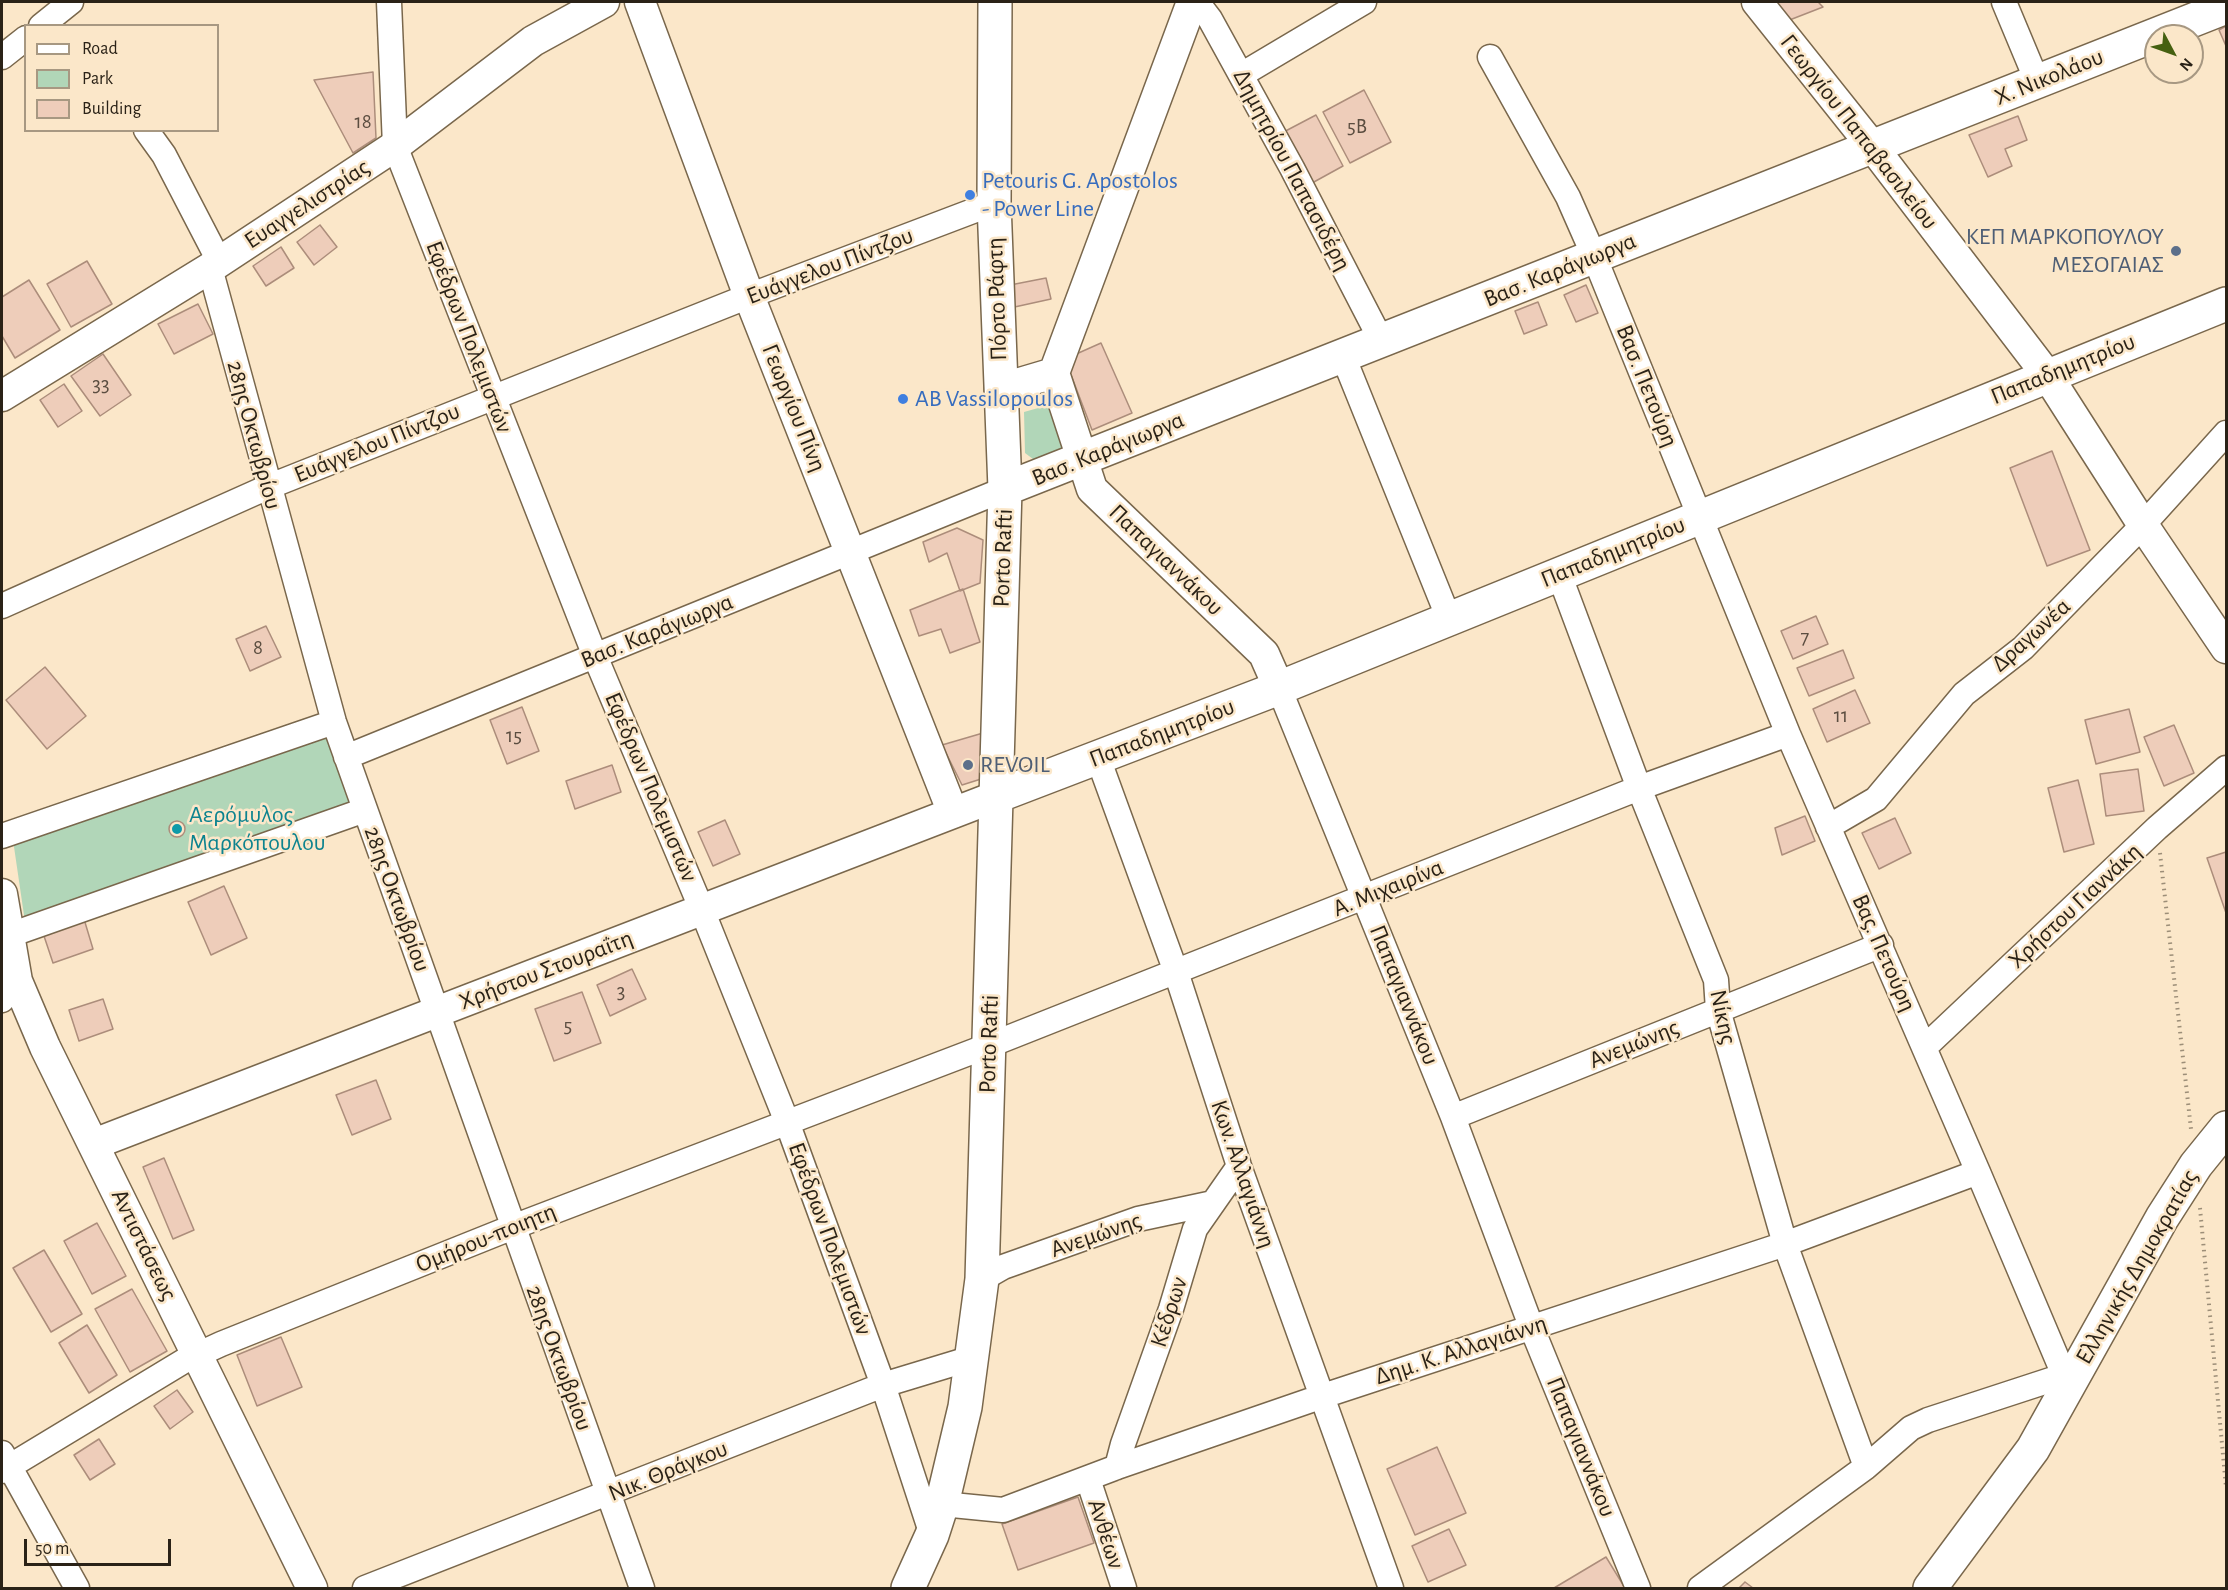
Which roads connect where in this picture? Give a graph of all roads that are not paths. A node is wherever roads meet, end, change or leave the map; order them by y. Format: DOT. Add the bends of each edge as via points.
graph roads {
  1 [pos="389,2"];
  2 [pos="604,2"];
  3 [pos="640,2"];
  4 [pos="995,2"];
  5 [pos="1194,2"];
  6 [pos="1364,2"];
  7 [pos="1757,2"];
  8 [pos="2004,2"];
  9 [pos="2226,7"];
  10 [pos="68,12"];
  11 [pos="45,24"];
  12 [pos="24,40"];
  13 [pos="2,57"];
  14 [pos="1490,57"];
  15 [pos="1241,75"];
  16 [pos="2037,81"];
  17 [pos="147,132"];
  18 [pos="395,146"];
  19 [pos="1872,146"];
  20 [pos="994,203"];
  21 [pos="1594,256"];
  22 [pos="214,265"];
  23 [pos="749,296"];
  24 [pos="2226,304"];
  25 [pos="1383,342"];
  26 [pos="1343,356"];
  27 [pos="1054,373"];
  28 [pos="2047,375"];
  29 [pos="1000,389"];
  30 [pos="2,396"];
  31 [pos="492,397"];
  32 [pos="2226,432"];
  33 [pos="1080,460"];
  34 [pos="268,487"];
  35 [pos="1005,489"];
  36 [pos="1700,516"];
  37 [pos="2143,525"];
  38 [pos="851,552"];
  39 [pos="1559,574"];
  40 [pos="2,606"];
  41 [pos="1449,619"];
  42 [pos="2226,648"];
  43 [pos="595,656"];
  44 [pos="1279,688"];
  45 [pos="334,722"];
  46 [pos="1788,734"];
  47 [pos="346,757"];
  48 [pos="1098,758"];
  49 [pos="2226,768"];
  50 [pos="1639,788"];
  51 [pos="997,796"];
  52 [pos="365,810"];
  53 [pos="952,813"];
  54 [pos="1828,827"];
  55 [pos="2,836"];
  56 [pos="2,894"];
  57 [pos="1365,897"];
  58 [pos="702,910"];
  59 [pos="7,936"];
  60 [pos="1881,945"];
  61 [pos="1176,972"];
  62 [pos="9,991"];
  63 [pos="1718,1010"];
  64 [pos="437,1012"];
  65 [pos="990,1045"];
  66 [pos="1925,1047"];
  67 [pos="1453,1117"];
  68 [pos="787,1122"];
  69 [pos="2226,1128"];
  70 [pos="94,1144"];
  71 [pos="1239,1166"];
  72 [pos="1978,1172"];
  73 [pos="1213,1203"];
  74 [pos="513,1227"];
  75 [pos="1785,1244"];
  76 [pos="982,1279"];
  77 [pos="1531,1326"];
  78 [pos="198,1354"];
  79 [pos="972,1358"];
  80 [pos="2070,1379"];
  81 [pos="883,1385"];
  82 [pos="1323,1396"];
  83 [pos="4,1463"];
  84 [pos="1117,1467"];
  85 [pos="1866,1467"];
  86 [pos="1088,1479"];
  87 [pos="608,1495"];
  88 [pos="942,1504"];
  89 [pos="932,1535"];
  90 [pos="77,1588"];
  91 [pos="312,1588"];
  92 [pos="365,1588"];
  93 [pos="642,1588"];
  94 [pos="908,1588"];
  95 [pos="1124,1588"];
  96 [pos="1391,1588"];
  97 [pos="1638,1588"];
  98 [pos="1700,1588"];
  99 [pos="1930,1588"];
  1 -- 18 [label="street, Εφέδρων Πολεμιστών"];
  2 -- 18 [label="street, Ευαγγελιστρίας" via="533,41"];
  3 -- 23 [label="street, Γεωργίου Πίνη"];
  4 -- 20 [label="main road, Πόρτο Ράφτη"];
  5 -- 15 [label="street, Δημητρίου Παπασιδέρη" via="1210,19"];
  5 -- 27 [label="street"];
  6 -- 15 [label="street"];
  7 -- 19 [label="street, Γεωργίου Παπαβασιλείου"];
  8 -- 16 [label="street"];
  9 -- 16 [label="main road, Χ. Νικολάου"];
  10 -- 11 [label="street"];
  12 -- 13 [label="street"];
  14 -- 21 [label="street, Βασ. Πετούρη" via="1568,196"];
  15 -- 25 [label="street, Δημητρίου Παπασιδέρη"];
  16 -- 19 [label="main road, Χ. Νικολάου"];
  17 -- 22 [label="street, 28ης Οκτωβρίου" via="164,155"];
  18 -- 22 [label="street, Ευαγγελιστρίας"];
  18 -- 31 [label="street, Εφέδρων Πολεμιστών"];
  19 -- 21 [label="main road, Βασ. Καράγιωργα"];
  19 -- 28 [label="street, Γεωργίου Παπαβασιλείου"];
  20 -- 23 [label="street, Ευάγγελου Πίντζου"];
  20 -- 29 [label="main road, Πόρτο Ράφτη"];
  21 -- 25 [label="main road, Βασ. Καράγιωργα"];
  21 -- 36 [label="street, Βασ. Πετούρη"];
  22 -- 30 [label="street, Ευαγγελιστρίας"];
  22 -- 34 [label="street, 28ης Οκτωβρίου"];
  23 -- 31 [label="street, Ευάγγελου Πίντζου"];
  23 -- 38 [label="street, Γεωργίου Πίνη"];
  24 -- 28 [label="main road, Παπαδημητρίου"];
  25 -- 26 [label="main road, Βασ. Καράγιωργα"];
  26 -- 33 [label="main road, Βασ. Καράγιωργα"];
  26 -- 41 [label="street"];
  27 -- 29 [label="street"];
  27 -- 33 [label="street, Παπαγιαννάκου"];
  28 -- 36 [label="main road, Παπαδημητρίου"];
  28 -- 37 [label="street, Γεωργίου Παπαβασιλείου"];
  29 -- 35 [label="main road, Πόρτο Ράφτη"];
  31 -- 34 [label="street, Ευάγγελου Πίντζου"];
  31 -- 43 [label="street, Εφέδρων Πολεμιστών"];
  32 -- 37 [label="street, Δραγωνέα"];
  33 -- 35 [label="main road, Βασ. Καράγιωργα"];
  33 -- 44 [label="street, Παπαγιαννάκου" via="1092,489 1264,654"];
  34 -- 40 [label="street, Ευάγγελου Πίντζου"];
  34 -- 45 [label="street, 28ης Οκτωβρίου"];
  35 -- 38 [label="street, Βασ. Καράγιωργα"];
  35 -- 51 [label="main road, Porto Rafti"];
  36 -- 39 [label="main road, Παπαδημητρίου"];
  36 -- 46 [label="street, Βας. Πετούρη"];
  37 -- 42 [label="street, Γεωργίου Παπαβασιλείου"];
  37 -- 54 [label="street, Δραγωνέα" via="2023,648 1964,694 1876,798"];
  38 -- 43 [label="street, Βασ. Καράγιωργα"];
  38 -- 53 [label="street, Γεωργίου Πίνη"];
  39 -- 41 [label="main road, Παπαδημητρίου"];
  39 -- 50 [label="street, Νίκης"];
  41 -- 44 [label="main road, Παπαδημητρίου"];
  43 -- 47 [label="street, Βασ. Καράγιωργα"];
  43 -- 58 [label="street, Εφέδρων Πολεμιστών"];
  44 -- 48 [label="main road, Παπαδημητρίου"];
  44 -- 57 [label="street, Παπαγιαννάκου"];
  45 -- 47 [label="street, 28ης Οκτωβρίου"];
  45 -- 55 [label="street"];
  46 -- 50 [label="street, Α. Μιχαιρίνα"];
  46 -- 54 [label="street, Βας. Πετούρη"];
  47 -- 52 [label="street, 28ης Οκτωβρίου"];
  48 -- 51 [label="main road, Παπαδημητρίου"];
  48 -- 61 [label="street, Κων. Αλλαγιάννη"];
  49 -- 66 [label="street, Χρήστου Γιαννάκη"];
  50 -- 57 [label="street, Α. Μιχαιρίνα"];
  50 -- 63 [label="street, Νίκης" via="1716,980"];
  51 -- 53 [label="street, Χρήστου Στουραΐτη"];
  51 -- 65 [label="main road, Porto Rafti"];
  52 -- 59 [label="street"];
  52 -- 64 [label="street, 28ης Οκτωβρίου"];
  53 -- 58 [label="street, Χρήστου Στουραΐτη"];
  54 -- 60 [label="street, Βας. Πετούρη"];
  56 -- 59 [label="street, Αντιστάσεως"];
  57 -- 61 [label="street, Α. Μιχαιρίνα"];
  57 -- 67 [label="street, Παπαγιαννάκου"];
  58 -- 64 [label="street, Χρήστου Στουραΐτη"];
  58 -- 68 [label="street, Εφέδρων Πολεμιστών"];
  59 -- 62 [label="street, Αντιστάσεως"];
  60 -- 63 [label="street, Ανεμώνης"];
  60 -- 66 [label="street, Βας. Πετούρη"];
  61 -- 65 [label="street, Α. Μιχαιρίνα"];
  61 -- 71 [label="street, Κων. Αλλαγιάννη"];
  62 -- 70 [label="street, Αντιστάσεως" via="45,1047"];
  63 -- 67 [label="street, Ανεμώνης"];
  63 -- 75 [label="street, Νίκης"];
  64 -- 70 [label="street, Χρήστου Στουραΐτη"];
  64 -- 74 [label="street, 28ης Οκτωβρίου"];
  65 -- 68 [label="street, Ομήρου-ποιητη"];
  65 -- 76 [label="main road, Porto Rafti"];
  66 -- 72 [label="street, Βας. Πετούρη"];
  67 -- 77 [label="street, Παπαγιαννάκου"];
  68 -- 74 [label="street, Ομήρου-ποιητη"];
  68 -- 81 [label="street, Εφέδρων Πολεμιστών"];
  69 -- 80 [label="main road, Ελληνικής Δημοκρατίας" via="2196,1165 2162,1218"];
  70 -- 78 [label="street, Αντιστάσεως"];
  71 -- 73 [label="street, Κέδρων"];
  71 -- 82 [label="street, Κων. Αλλαγιάννη"];
  72 -- 75 [label="street, Δημ. Κ. Αλλαγιάννη"];
  72 -- 80 [label="street, Βας. Πετούρη"];
  73 -- 76 [label="street, Ανεμώνης" via="1138,1219 1003,1267"];
  73 -- 84 [label="street, Κέδρων" via="1195,1229"];
  74 -- 78 [label="street, Ομήρου-ποιητη"];
  74 -- 87 [label="street, 28ης Οκτωβρίου"];
  75 -- 77 [label="street, Δημ. Κ. Αλλαγιάννη"];
  75 -- 85 [label="street, Νίκης"];
  76 -- 79 [label="main road, Porto Rafti"];
  77 -- 82 [label="street, Δημ. Κ. Αλλαγιάννη"];
  77 -- 97 [label="street, Παπαγιαννάκου"];
  78 -- 83 [label="street, Ομήρου-ποιητη"];
  78 -- 91 [label="street, Αντιστάσεως"];
  79 -- 81 [label="street, Νικ. Θράγκου"];
  79 -- 88 [label="main road, Porto Rafti" via="965,1407"];
  80 -- 85 [label="street, Ελληνικής Δημοκρατίας" via="1928,1420 1911,1428"];
  80 -- 99 [label="main road" via="2033,1449"];
  81 -- 87 [label="street, Νικ. Θράγκου"];
  81 -- 89 [label="street, Εφέδρων Πολεμιστών"];
  82 -- 84 [label="street, Δημ. Κ. Αλλαγιάννη"];
  82 -- 96 [label="street, Κων. Αλλαγιάννη"];
  83 -- 90 [label="street"];
  84 -- 86 [label="street, Δημ. Κ. Αλλαγιάννη"];
  85 -- 98 [label="street, Ελληνικής Δημοκρατίας"];
  86 -- 88 [label="street, Δημ. Κ. Αλλαγιάννη" via="1003,1510"];
  86 -- 95 [label="street, Ανθέων"];
  87 -- 92 [label="street, Νικ. Θράγκου"];
  87 -- 93 [label="street, 28ης Οκτωβρίου"];
  88 -- 89 [label="main road, Porto Rafti"];
  89 -- 94 [label="main road, Porto Rafti"];
}
